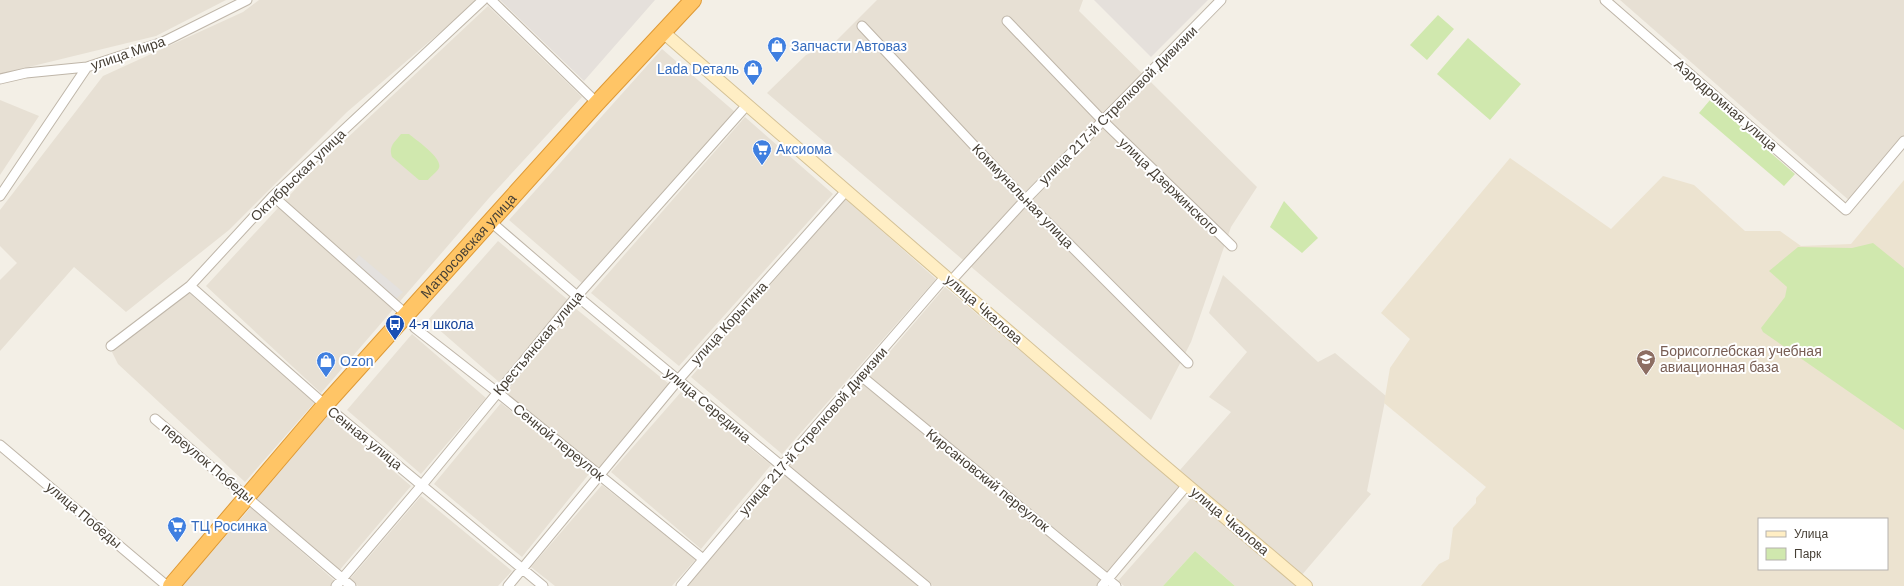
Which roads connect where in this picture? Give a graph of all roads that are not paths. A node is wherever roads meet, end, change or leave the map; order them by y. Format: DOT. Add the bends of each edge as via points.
graph roads {
  1 [pos="247,0"];
  2 [pos="483,0"];
  3 [pos="491,0"];
  4 [pos="693,0"];
  5 [pos="1221,0"];
  6 [pos="1605,0"];
  7 [pos="1007,21"];
  8 [pos="862,26"];
  9 [pos="663,32"];
  10 [pos="87,67"];
  11 [pos="0,79"];
  12 [pos="597,103"];
  13 [pos="747,105"];
  14 [pos="1103,121"];
  15 [pos="1904,141"];
  16 [pos="846,191"];
  17 [pos="0,196"];
  18 [pos="273,196"];
  19 [pos="1025,200"];
  20 [pos="491,222"];
  21 [pos="1232,246"];
  22 [pos="948,278"];
  23 [pos="190,286"];
  24 [pos="577,296"];
  25 [pos="407,315"];
  26 [pos="111,346"];
  27 [pos="1188,363"];
  28 [pos="860,375"];
  29 [pos="678,379"];
  30 [pos="497,392"];
  31 [pos="325,405"];
  32 [pos="155,420"];
  33 [pos="0,445"];
  34 [pos="781,466"];
  35 [pos="599,475"];
  36 [pos="422,485"];
  37 [pos="1187,485"];
  38 [pos="247,496"];
  39 [pos="703,559"];
  40 [pos="523,569"];
  41 [pos="339,582"];
  42 [pos="1105,582"];
  43 [pos="167,586"];
  44 [pos="171,586"];
  45 [pos="351,586"];
  46 [pos="508,586"];
  47 [pos="543,586"];
  48 [pos="681,586"];
  49 [pos="926,586"];
  50 [pos="1116,586"];
  51 [pos="1306,586"];
  1 -- 10 [label="street, улица Мира" via="163,42"];
  2 -- 18 [label="street, Октябрьская улица"];
  3 -- 12 [label="street"];
  4 -- 9 [label="highway, Матросовская улица"];
  5 -- 14 [label="street, улица 217-й Стрелковой Дивизии"];
  6 -- 15 [label="street, Аэродромная улица" via="1846,210"];
  7 -- 14 [label="street, улица Дзержинского"];
  8 -- 19 [label="street, Коммунальная улица"];
  9 -- 12 [label="highway, Матросовская улица"];
  9 -- 13 [label="street, улица Чкалова"];
  10 -- 11 [label="street, улица Мира" via="26,73"];
  10 -- 17 [label="street"];
  12 -- 20 [label="highway, Матросовская улица"];
  13 -- 16 [label="street, улица Чкалова"];
  13 -- 24 [label="street, Крестьянская улица"];
  14 -- 19 [label="street, улица 217-й Стрелковой Дивизии"];
  14 -- 21 [label="street, улица Дзержинского"];
  16 -- 22 [label="street, улица Чкалова"];
  16 -- 29 [label="street, улица Корытина"];
  18 -- 23 [label="street, Октябрьская улица"];
  18 -- 25 [label="street, Сенной переулок"];
  19 -- 22 [label="street, улица 217-й Стрелковой Дивизии"];
  19 -- 27 [label="street, Коммунальная улица"];
  20 -- 24 [label="street, улица Середина"];
  20 -- 25 [label="highway, Матросовская улица"];
  22 -- 28 [label="street, улица 217-й Стрелковой Дивизии"];
  22 -- 37 [label="street, улица Чкалова"];
  23 -- 26 [label="street, Октябрьская улица"];
  23 -- 31 [label="street, Сенная улица"];
  24 -- 29 [label="street, улица Середина"];
  24 -- 30 [label="street, Крестьянская улица"];
  25 -- 30 [label="street, Сенной переулок" via="415,328"];
  25 -- 31 [label="highway, Матросовская улица"];
  28 -- 34 [label="street, улица 217-й Стрелковой Дивизии"];
  28 -- 42 [label="street, Кирсановский переулок"];
  29 -- 34 [label="street, улица Середина"];
  29 -- 35 [label="street, улица Корытина"];
  30 -- 35 [label="street, Сенной переулок"];
  30 -- 36 [label="street, Крестьянская улица"];
  31 -- 36 [label="street, Сенная улица"];
  31 -- 38 [label="highway, Матросовская улица"];
  32 -- 38 [label="street, переулок Победы"];
  33 -- 43 [label="street, улица Победы"];
  34 -- 39 [label="street, улица 217-й Стрелковой Дивизии"];
  34 -- 49 [label="street, улица Середина"];
  35 -- 39 [label="street, Сенной переулок"];
  35 -- 40 [label="street, улица Корытина"];
  36 -- 40 [label="street, Сенная улица"];
  36 -- 41 [label="street, Крестьянская улица"];
  37 -- 42 [label="street"];
  37 -- 51 [label="street, улица Чкалова"];
  38 -- 41 [label="street, переулок Победы"];
  38 -- 44 [label="highway, Матросовская улица"];
  39 -- 48 [label="street, улица 217-й Стрелковой Дивизии"];
  40 -- 46 [label="street, улица Корытина"];
  40 -- 47 [label="street, Сенная улица"];
  41 -- 45 [label="street, переулок Победы"];
  42 -- 50 [label="street, Кирсановский переулок"];
}
